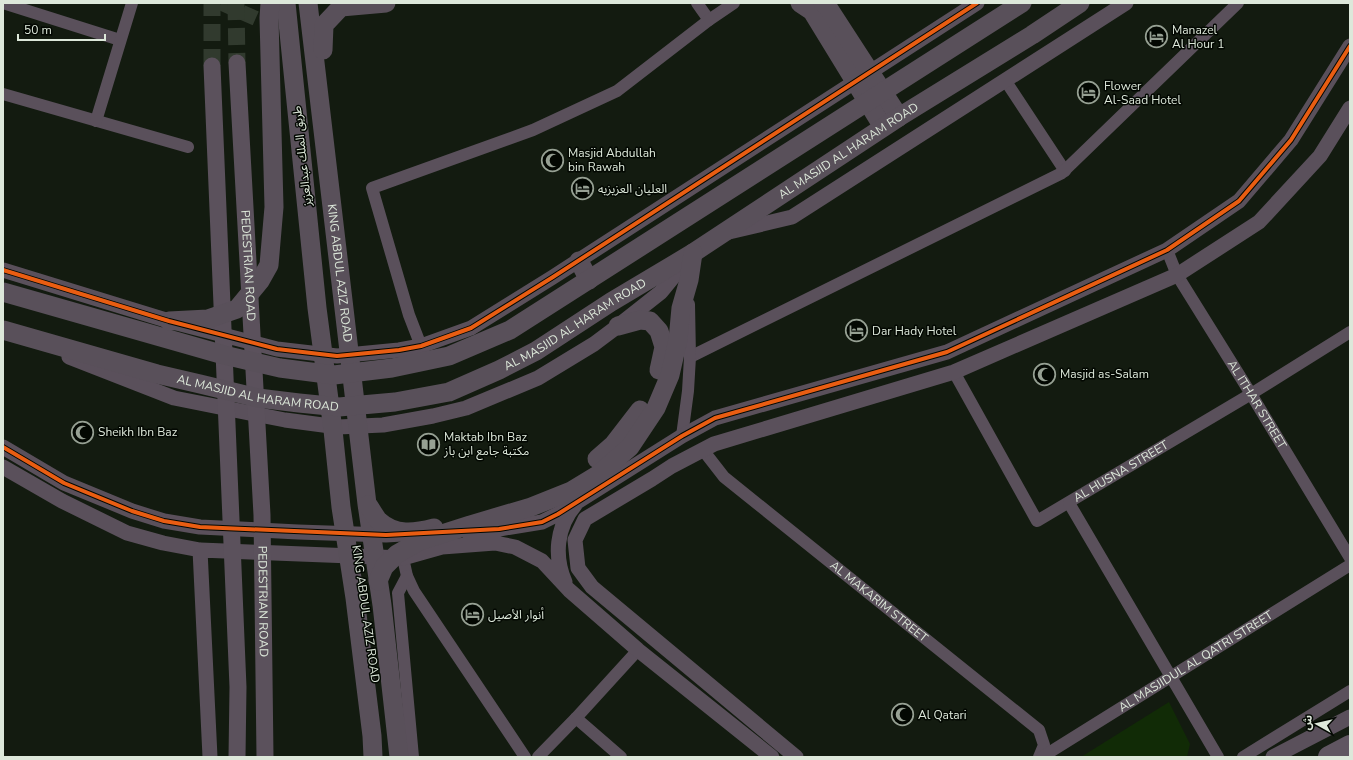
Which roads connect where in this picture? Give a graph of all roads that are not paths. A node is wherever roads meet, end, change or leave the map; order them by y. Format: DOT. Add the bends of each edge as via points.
graph roads {
  1 [pos="3,3"];
  2 [pos="132,3"];
  3 [pos="270,3"];
  4 [pos="286,3"];
  5 [pos="308,3"];
  6 [pos="386,3"];
  7 [pos="697,3"];
  8 [pos="734,3"];
  9 [pos="800,3"];
  10 [pos="823,3"];
  11 [pos="977,3"];
  12 [pos="1022,3"];
  13 [pos="1080,3"];
  14 [pos="1126,3"];
  15 [pos="1238,3"];
  16 [pos="709,20"];
  17 [pos="1032,35"];
  18 [pos="120,40"];
  19 [pos="1350,46"];
  20 [pos="1046,54"];
  21 [pos="237,63"];
  22 [pos="212,66"];
  23 [pos="863,77"];
  24 [pos="1005,80"];
  25 [pos="3,94"];
  26 [pos="876,97"];
  27 [pos="320,100"];
  28 [pos="1350,108"];
  29 [pos="899,117"];
  30 [pos="96,121"];
  31 [pos="883,127"];
  32 [pos="188,147"];
  33 [pos="1065,171"];
  34 [pos="720,234"];
  35 [pos="1167,250"];
  36 [pos="693,253"];
  37 [pos="579,261"];
  38 [pos="3,270"];
  39 [pos="1177,275"];
  40 [pos="589,280"];
  41 [pos="689,280"];
  42 [pos="3,292"];
  43 [pos="317,308"];
  44 [pos="169,321"];
  45 [pos="618,326"];
  46 [pos="3,330"];
  47 [pos="1350,332"];
  48 [pos="421,346"];
  49 [pos="690,356"];
  50 [pos="954,372"];
  51 [pos="1251,394"];
  52 [pos="651,406"];
  53 [pos="682,436"];
  54 [pos="3,447"];
  55 [pos="703,450"];
  56 [pos="3,467"];
  57 [pos="71,486"];
  58 [pos="579,500"];
  59 [pos="64,502"];
  60 [pos="1069,503"];
  61 [pos="367,504"];
  62 [pos="200,550"];
  63 [pos="403,558"];
  64 [pos="1350,558"];
  65 [pos="1350,565"];
  66 [pos="407,576"];
  67 [pos="378,581"];
  68 [pos="569,590"];
  69 [pos="638,650"];
  70 [pos="1171,676"];
  71 [pos="1350,691"];
  72 [pos="1350,717"];
  73 [pos="576,718"];
  74 [pos="1350,746"];
  75 [pos="210,757"];
  76 [pos="237,757"];
  77 [pos="265,757"];
  78 [pos="373,757"];
  79 [pos="400,757"];
  80 [pos="413,757"];
  81 [pos="525,757"];
  82 [pos="538,757"];
  83 [pos="621,757"];
  84 [pos="772,757"];
  85 [pos="796,757"];
  86 [pos="1039,757"];
  87 [pos="1042,757"];
  88 [pos="1218,757"];
  89 [pos="1243,757"];
  90 [pos="1273,757"];
  91 [pos="1329,757"];
  1 -- 18 [label="street"];
  2 -- 18 [label="street"];
  3 -- 44 [label="main road" via="274,206 269,265 260,281 237,308 208,319"];
  4 -- 43 [label="main road, طريق الملك عبدالعزيز"];
  5 -- 27 [label="main road, KING ABDUL AZIZ ROAD"];
  6 -- 27 [label="main road" via="341,7 324,25"];
  7 -- 16 [label="street"];
  8 -- 16 [label="street"];
  9 -- 23 [label="main road" via="812,11"];
  10 -- 23 [label="main road" via="827,6"];
  11 -- 23 [label="street"];
  12 -- 26 [label="main road"];
  13 -- 17 [label="main road, AL MASJID AL HARAM ROAD"];
  14 -- 20 [label="street"];
  15 -- 33 [label="street"];
  16 -- 48 [label="street" via="617,91 533,130 372,188"];
  17 -- 20 [label="street"];
  17 -- 29 [label="main road, AL MASJID AL HARAM ROAD"];
  18 -- 30 [label="street"];
  19 -- 35 [label="street" via="1291,140 1239,201"];
  20 -- 24 [label="street"];
  21 -- 77 [label="main road, PEDESTRIAN ROAD" via="262,515"];
  22 -- 76 [label="main road" via="238,687"];
  23 -- 26 [label="main road"];
  23 -- 37 [label="street"];
  24 -- 33 [label="street"];
  24 -- 34 [label="street" via="792,217"];
  25 -- 30 [label="street"];
  26 -- 29 [label="main road"];
  26 -- 31 [label="main road"];
  26 -- 40 [label="main road"];
  27 -- 61 [label="main road, KING ABDUL AZIZ ROAD"];
  28 -- 39 [label="street" via="1320,156 1259,222"];
  29 -- 31 [label="main road, AL MASJID AL HARAM ROAD"];
  30 -- 32 [label="street"];
  31 -- 34 [label="main road, AL MASJID AL HARAM ROAD"];
  33 -- 49 [label="street"];
  34 -- 36 [label="main road, AL MASJID AL HARAM ROAD"];
  35 -- 39 [label="street, AL ITHAR STREET"];
  35 -- 53 [label="street" via="947,352 715,418"];
  36 -- 41 [label="main road"];
  36 -- 45 [label="street" via="661,292"];
  36 -- 46 [label="main road, AL MASJID AL HARAM ROAD" via="499,370 448,392 395,402 339,407 258,398 157,374"];
  37 -- 40 [label="main road"];
  37 -- 48 [label="street" via="471,328"];
  38 -- 44 [label="street"];
  39 -- 50 [label="street"];
  39 -- 51 [label="street, AL ITHAR STREET"];
  40 -- 42 [label="main road" via="510,330 449,356 392,368 334,375 280,368 224,355"];
  41 -- 49 [label="street"];
  41 -- 52 [label="main road" via="681,308 678,340 670,375"];
  43 -- 78 [label="main road, KING ABDUL AZIZ ROAD"];
  44 -- 48 [label="street" via="277,349 337,356"];
  45 -- 46 [label="street" via="594,344 538,378 466,408 383,425 338,427 285,420 174,398"];
  45 -- 52 [label="main road" via="640,320 650,321 659,330 664,347"];
  47 -- 51 [label="street, AL HUSNA STREET"];
  49 -- 53 [label="street"];
  50 -- 55 [label="street" via="714,444"];
  50 -- 60 [label="street, AL HUSNA STREET" via="1037,521"];
  51 -- 60 [label="street, AL HUSNA STREET"];
  51 -- 64 [label="street, AL ITHAR STREET"];
  52 -- 61 [label="main road" via="597,459 575,475 542,490 418,532 403,533 390,529 378,521"];
  52 -- 67 [label="main road" via="630,447 599,474 571,491 531,507 420,542 397,554 384,567"];
  53 -- 58 [label="street"];
  54 -- 57 [label="street"];
  55 -- 85 [label="street" via="585,519 576,540 578,568 592,587"];
  55 -- 86 [label="street, AL MAKARIM STREET" via="724,477 1039,730 1044,745"];
  56 -- 59 [label="street"];
  57 -- 58 [label="street" via="132,511 200,527 379,535 499,529 542,522"];
  57 -- 59 [label="street"];
  58 -- 68 [label="street" via="567,516 558,544 560,568"];
  59 -- 62 [label="street" via="127,533"];
  60 -- 70 [label="street"];
  61 -- 67 [label="main road, KING ABDUL AZIZ ROAD"];
  62 -- 63 [label="street"];
  62 -- 75 [label="street"];
  63 -- 66 [label="street"];
  63 -- 68 [label="street" via="442,547 495,543 516,547 542,561"];
  65 -- 70 [label="street, AL MASJIDUL AL QATRI STREET"];
  66 -- 80 [label="street" via="398,592"];
  66 -- 81 [label="street" via="414,591"];
  67 -- 79 [label="main road, KING ABDUL AZIZ ROAD"];
  68 -- 69 [label="street"];
  69 -- 73 [label="street"];
  69 -- 84 [label="street"];
  70 -- 87 [label="street, AL MASJIDUL AL QATRI STREET"];
  70 -- 88 [label="street"];
  71 -- 89 [label="street"];
  72 -- 90 [label="street"];
  73 -- 82 [label="street"];
  73 -- 83 [label="street"];
  74 -- 91 [label="highway"];
}
